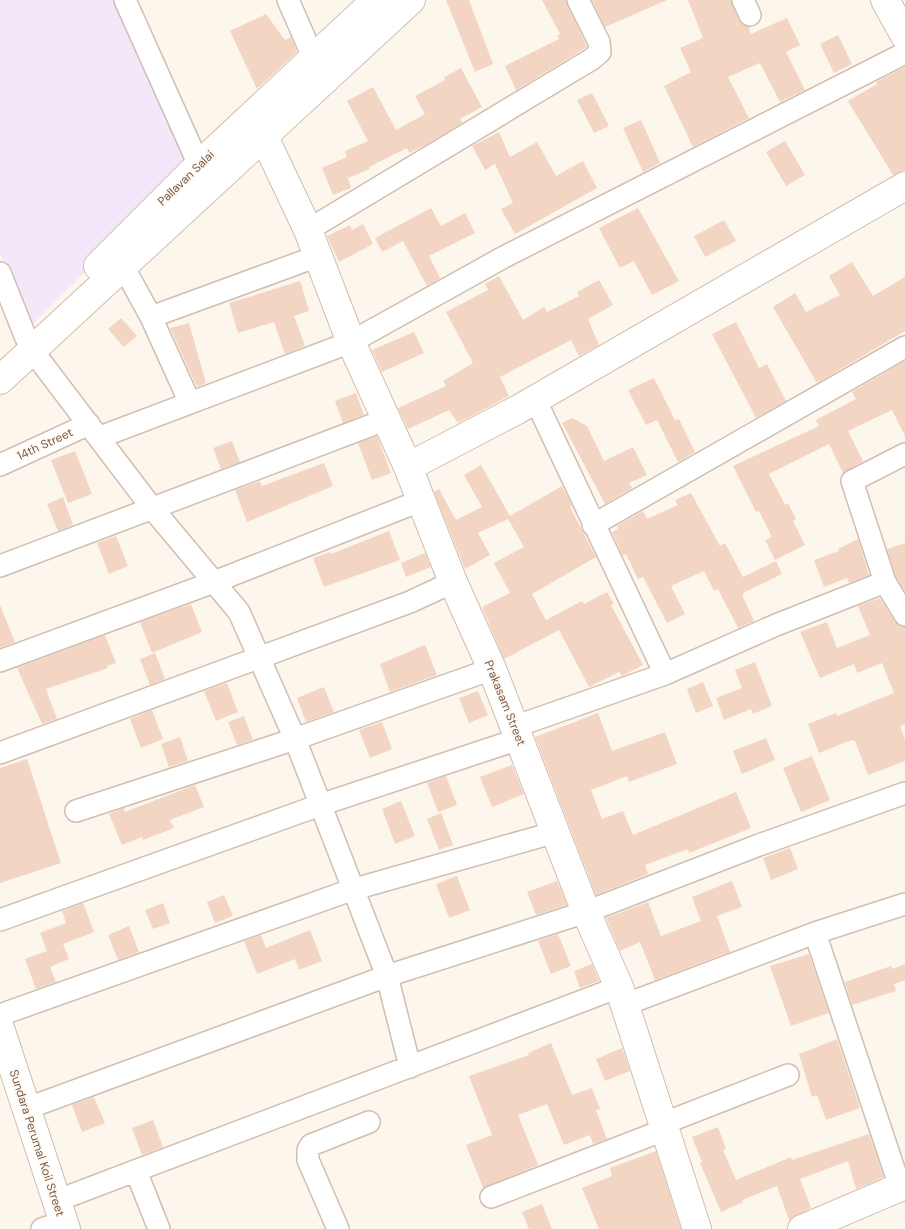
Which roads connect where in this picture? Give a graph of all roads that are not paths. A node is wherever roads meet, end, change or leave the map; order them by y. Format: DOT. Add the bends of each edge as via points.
graph roads {
  1 [pos="288,0"];
  2 [pos="376,0"];
  3 [pos="412,0"];
  4 [pos="578,0"];
  5 [pos="885,0"];
  6 [pos="128,1"];
  7 [pos="905,36"];
  8 [pos="905,53"];
  9 [pos="313,57"];
  10 [pos="264,137"];
  11 [pos="199,165"];
  12 [pos="905,186"];
  13 [pos="308,230"];
  14 [pos="318,256"];
  15 [pos="123,266"];
  16 [pos="0,274"];
  17 [pos="151,317"];
  18 [pos="351,342"];
  19 [pos="29,344"];
  20 [pos="905,347"];
  21 [pos="0,361"];
  22 [pos="0,380"];
  23 [pos="535,399"];
  24 [pos="190,402"];
  25 [pos="385,420"];
  26 [pos="94,430"];
  27 [pos="905,454"];
  28 [pos="0,465"];
  29 [pos="408,467"];
  30 [pos="420,501"];
  31 [pos="152,508"];
  32 [pos="593,525"];
  33 [pos="0,566"];
  34 [pos="214,582"];
  35 [pos="453,582"];
  36 [pos="886,582"];
  37 [pos="905,615"];
  38 [pos="262,659"];
  39 [pos="0,661"];
  40 [pos="492,669"];
  41 [pos="665,674"];
  42 [pos="517,733"];
  43 [pos="295,740"];
  44 [pos="0,753"];
  45 [pos="905,793"];
  46 [pos="320,805"];
  47 [pos="76,811"];
  48 [pos="556,832"];
  49 [pos="352,890"];
  50 [pos="905,904"];
  51 [pos="586,912"];
  52 [pos="0,920"];
  53 [pos="814,932"];
  54 [pos="387,976"];
  55 [pos="622,996"];
  56 [pos="0,1015"];
  57 [pos="0,1028"];
  58 [pos="410,1067"];
  59 [pos="788,1075"];
  60 [pos="28,1108"];
  61 [pos="368,1122"];
  62 [pos="663,1127"];
  63 [pos="136,1171"];
  64 [pos="902,1186"];
  65 [pos="491,1197"];
  66 [pos="57,1220"];
  67 [pos="159,1229"];
  68 [pos="338,1229"];
  69 [pos="696,1229"];
  70 [pos="802,1229"];
  1 -- 9 [label="street"];
  2 -- 9 [label="street, Pallavan Salai"];
  3 -- 10 [label="street"];
  4 -- 13 [label="street" via="598,42 600,52 592,59"];
  5 -- 7 [label="street"];
  6 -- 11 [label="street"];
  8 -- 18 [label="street, 14th Street" via="504,257"];
  9 -- 11 [label="street, Pallavan Salai"];
  10 -- 13 [label="street, Prakasam Street"];
  10 -- 15 [label="street"];
  11 -- 19 [label="street, Pallavan Salai"];
  12 -- 23 [label="street"];
  13 -- 14 [label="street, Prakasam Street"];
  14 -- 17 [label="street"];
  14 -- 18 [label="street, Prakasam Street"];
  15 -- 17 [label="street"];
  15 -- 19 [label="street"];
  16 -- 19 [label="street"];
  17 -- 24 [label="street"];
  18 -- 24 [label="street, 14th Street"];
  18 -- 25 [label="street, Prakasam Street"];
  19 -- 21 [label="street, Pallavan Salai"];
  19 -- 22 [label="street"];
  19 -- 26 [label="street"];
  20 -- 32 [label="street"];
  23 -- 29 [label="street"];
  23 -- 32 [label="street"];
  24 -- 26 [label="street, 14th Street"];
  25 -- 29 [label="street, Prakasam Street"];
  25 -- 31 [label="street"];
  26 -- 28 [label="street, 14th Street"];
  26 -- 31 [label="street"];
  27 -- 36 [label="street" via="852,481"];
  29 -- 30 [label="street, Prakasam Street"];
  30 -- 34 [label="street"];
  30 -- 35 [label="street, Prakasam Street"];
  31 -- 33 [label="street"];
  31 -- 34 [label="street"];
  32 -- 41 [label="street"];
  34 -- 38 [label="street" via="239,612"];
  34 -- 39 [label="street"];
  35 -- 38 [label="street"];
  35 -- 40 [label="street, Prakasam Street"];
  36 -- 37 [label="street"];
  36 -- 41 [label="street" via="776,625"];
  38 -- 43 [label="street"];
  38 -- 44 [label="street"];
  40 -- 42 [label="street, Prakasam Street"];
  40 -- 43 [label="street"];
  41 -- 42 [label="street"];
  42 -- 46 [label="street"];
  42 -- 48 [label="street, Prakasam Street"];
  43 -- 46 [label="street"];
  43 -- 47 [label="street"];
  45 -- 51 [label="street"];
  46 -- 49 [label="street"];
  46 -- 52 [label="street"];
  48 -- 49 [label="street"];
  48 -- 51 [label="street, Prakasam Street"];
  49 -- 54 [label="street"];
  49 -- 56 [label="street"];
  50 -- 53 [label="street"];
  51 -- 54 [label="street"];
  51 -- 55 [label="street, Prakasam Street"];
  53 -- 55 [label="street"];
  53 -- 64 [label="street"];
  54 -- 58 [label="street"];
  54 -- 60 [label="street"];
  55 -- 58 [label="street"];
  55 -- 62 [label="street, Prakasam Street"];
  57 -- 60 [label="street, Sundara Perumal Koil Street"];
  58 -- 63 [label="street"];
  59 -- 62 [label="street"];
  60 -- 66 [label="street, Sundara Perumal Koil Street"];
  61 -- 68 [label="street" via="308,1150 308,1160"];
  62 -- 65 [label="street"];
  62 -- 69 [label="street, Prakasam Street"];
  63 -- 66 [label="street"];
  63 -- 67 [label="street"];
  64 -- 70 [label="street"];
}
